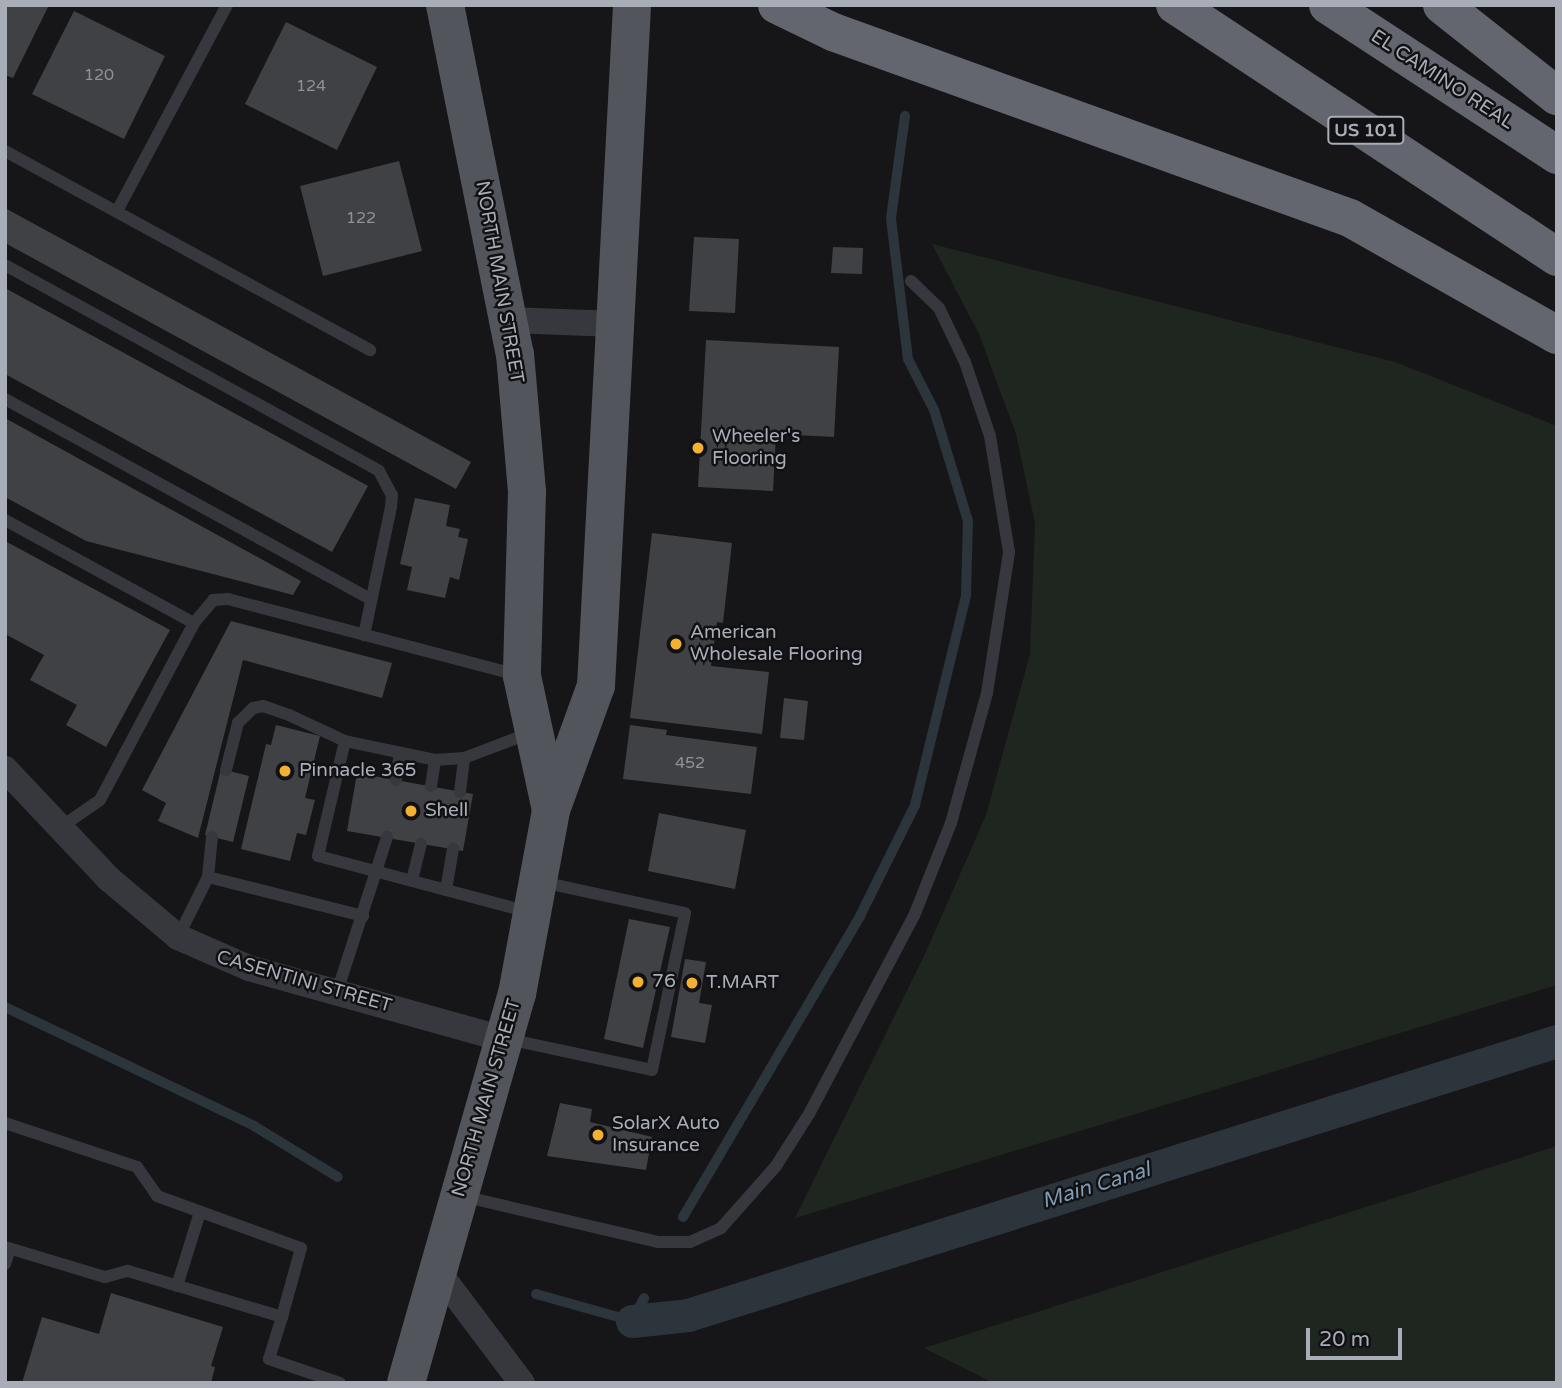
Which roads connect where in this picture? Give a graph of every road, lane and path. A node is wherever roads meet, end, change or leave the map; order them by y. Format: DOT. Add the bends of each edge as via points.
graph roads {
  1 [pos="227,5"];
  2 [pos="445,5"];
  3 [pos="632,5"];
  4 [pos="776,5"];
  5 [pos="1175,5"];
  6 [pos="1328,5"];
  7 [pos="1442,5"];
  8 [pos="1557,96"];
  9 [pos="5,151"];
  10 [pos="1557,155"];
  11 [pos="117,211"];
  12 [pos="1557,257"];
  13 [pos="5,265"];
  14 [pos="911,281"];
  15 [pos="509,320"];
  16 [pos="616,324"];
  17 [pos="1557,335"];
  18 [pos="370,350"];
  19 [pos="5,399"];
  20 [pos="5,520"];
  21 [pos="372,599"];
  22 [pos="194,624"];
  23 [pos="364,635"];
  24 [pos="522,676"];
  25 [pos="533,731"];
  26 [pos="345,741"];
  27 [pos="400,753"];
  28 [pos="464,758"];
  29 [pos="435,760"];
  30 [pos="5,769"];
  31 [pos="226,770"];
  32 [pos="396,780"];
  33 [pos="431,786"];
  34 [pos="460,792"];
  35 [pos="551,810"];
  36 [pos="61,827"];
  37 [pos="212,837"];
  38 [pos="387,837"];
  39 [pos="421,844"];
  40 [pos="453,849"];
  41 [pos="378,873"];
  42 [pos="208,877"];
  43 [pos="412,880"];
  44 [pos="446,890"];
  45 [pos="537,897"];
  46 [pos="363,916"];
  47 [pos="178,937"];
  48 [pos="337,992"];
  49 [pos="504,1039"];
  50 [pos="5,1123"];
  51 [pos="458,1195"];
  52 [pos="200,1212"];
  53 [pos="8,1248"];
  54 [pos="5,1264"];
  55 [pos="436,1269"];
  56 [pos="177,1286"];
  57 [pos="282,1317"];
  58 [pos="340,1383"];
  59 [pos="406,1383"];
  60 [pos="522,1383"];
  1 -- 11 [label="lane"];
  2 -- 15 [label="main road, NORTH MAIN STREET"];
  3 -- 16 [label="main road, NORTH MAIN STREET"];
  4 -- 17 [label="highway" via="833,32 1350,218"];
  5 -- 12 [label="highway, US 101"];
  6 -- 10 [label="highway, EL CAMINO REAL"];
  7 -- 8 [label="highway"];
  9 -- 11 [label="lane"];
  11 -- 18 [label="lane"];
  13 -- 21 [label="lane" via="379,471 392,495"];
  14 -- 51 [label="lane" via="939,308 965,362 990,436 1009,552 987,693 951,823 914,916 809,1114 776,1166 721,1228 690,1242 658,1242"];
  15 -- 16 [label="street"];
  15 -- 24 [label="main road, NORTH MAIN STREET" via="527,492"];
  16 -- 35 [label="main road, NORTH MAIN STREET" via="596,686"];
  19 -- 21 [label="lane"];
  20 -- 22 [label="lane"];
  21 -- 23 [label="lane"];
  22 -- 23 [label="lane" via="205,606 228,599"];
  22 -- 36 [label="lane" via="100,800"];
  23 -- 24 [label="lane"];
  24 -- 25 [label="main road, NORTH MAIN STREET"];
  25 -- 28 [label="lane"];
  25 -- 35 [label="main road, NORTH MAIN STREET"];
  26 -- 27 [label="lane"];
  26 -- 31 [label="lane" via="289,715 263,706 253,708 238,723"];
  26 -- 41 [label="lane" via="318,856"];
  27 -- 29 [label="lane"];
  27 -- 32 [label="lane"];
  28 -- 29 [label="lane"];
  28 -- 34 [label="lane"];
  29 -- 33 [label="lane"];
  30 -- 36 [label="street, CASENTINI STREET"];
  35 -- 45 [label="main road, NORTH MAIN STREET"];
  36 -- 47 [label="street, CASENTINI STREET" via="109,879"];
  37 -- 42 [label="lane"];
  38 -- 41 [label="lane"];
  39 -- 43 [label="lane"];
  40 -- 44 [label="lane"];
  41 -- 43 [label="lane"];
  41 -- 46 [label="lane"];
  42 -- 46 [label="lane"];
  42 -- 47 [label="lane"];
  43 -- 44 [label="lane"];
  44 -- 45 [label="lane"];
  45 -- 49 [label="main road, NORTH MAIN STREET"];
  45 -- 49 [label="lane" via="685,913 652,1070"];
  46 -- 48 [label="lane"];
  47 -- 48 [label="street, CASENTINI STREET" via="249,968"];
  48 -- 49 [label="street, CASENTINI STREET"];
  49 -- 51 [label="main road, NORTH MAIN STREET"];
  50 -- 52 [label="lane" via="137,1167 157,1196"];
  51 -- 55 [label="main road, NORTH MAIN STREET"];
  52 -- 56 [label="lane"];
  52 -- 57 [label="lane" via="301,1248"];
  53 -- 54 [label="lane"];
  53 -- 56 [label="lane" via="105,1277 128,1271"];
  55 -- 59 [label="main road, NORTH MAIN STREET"];
  55 -- 60 [label="street"];
  56 -- 57 [label="lane"];
  57 -- 58 [label="lane" via="269,1359"];
}
